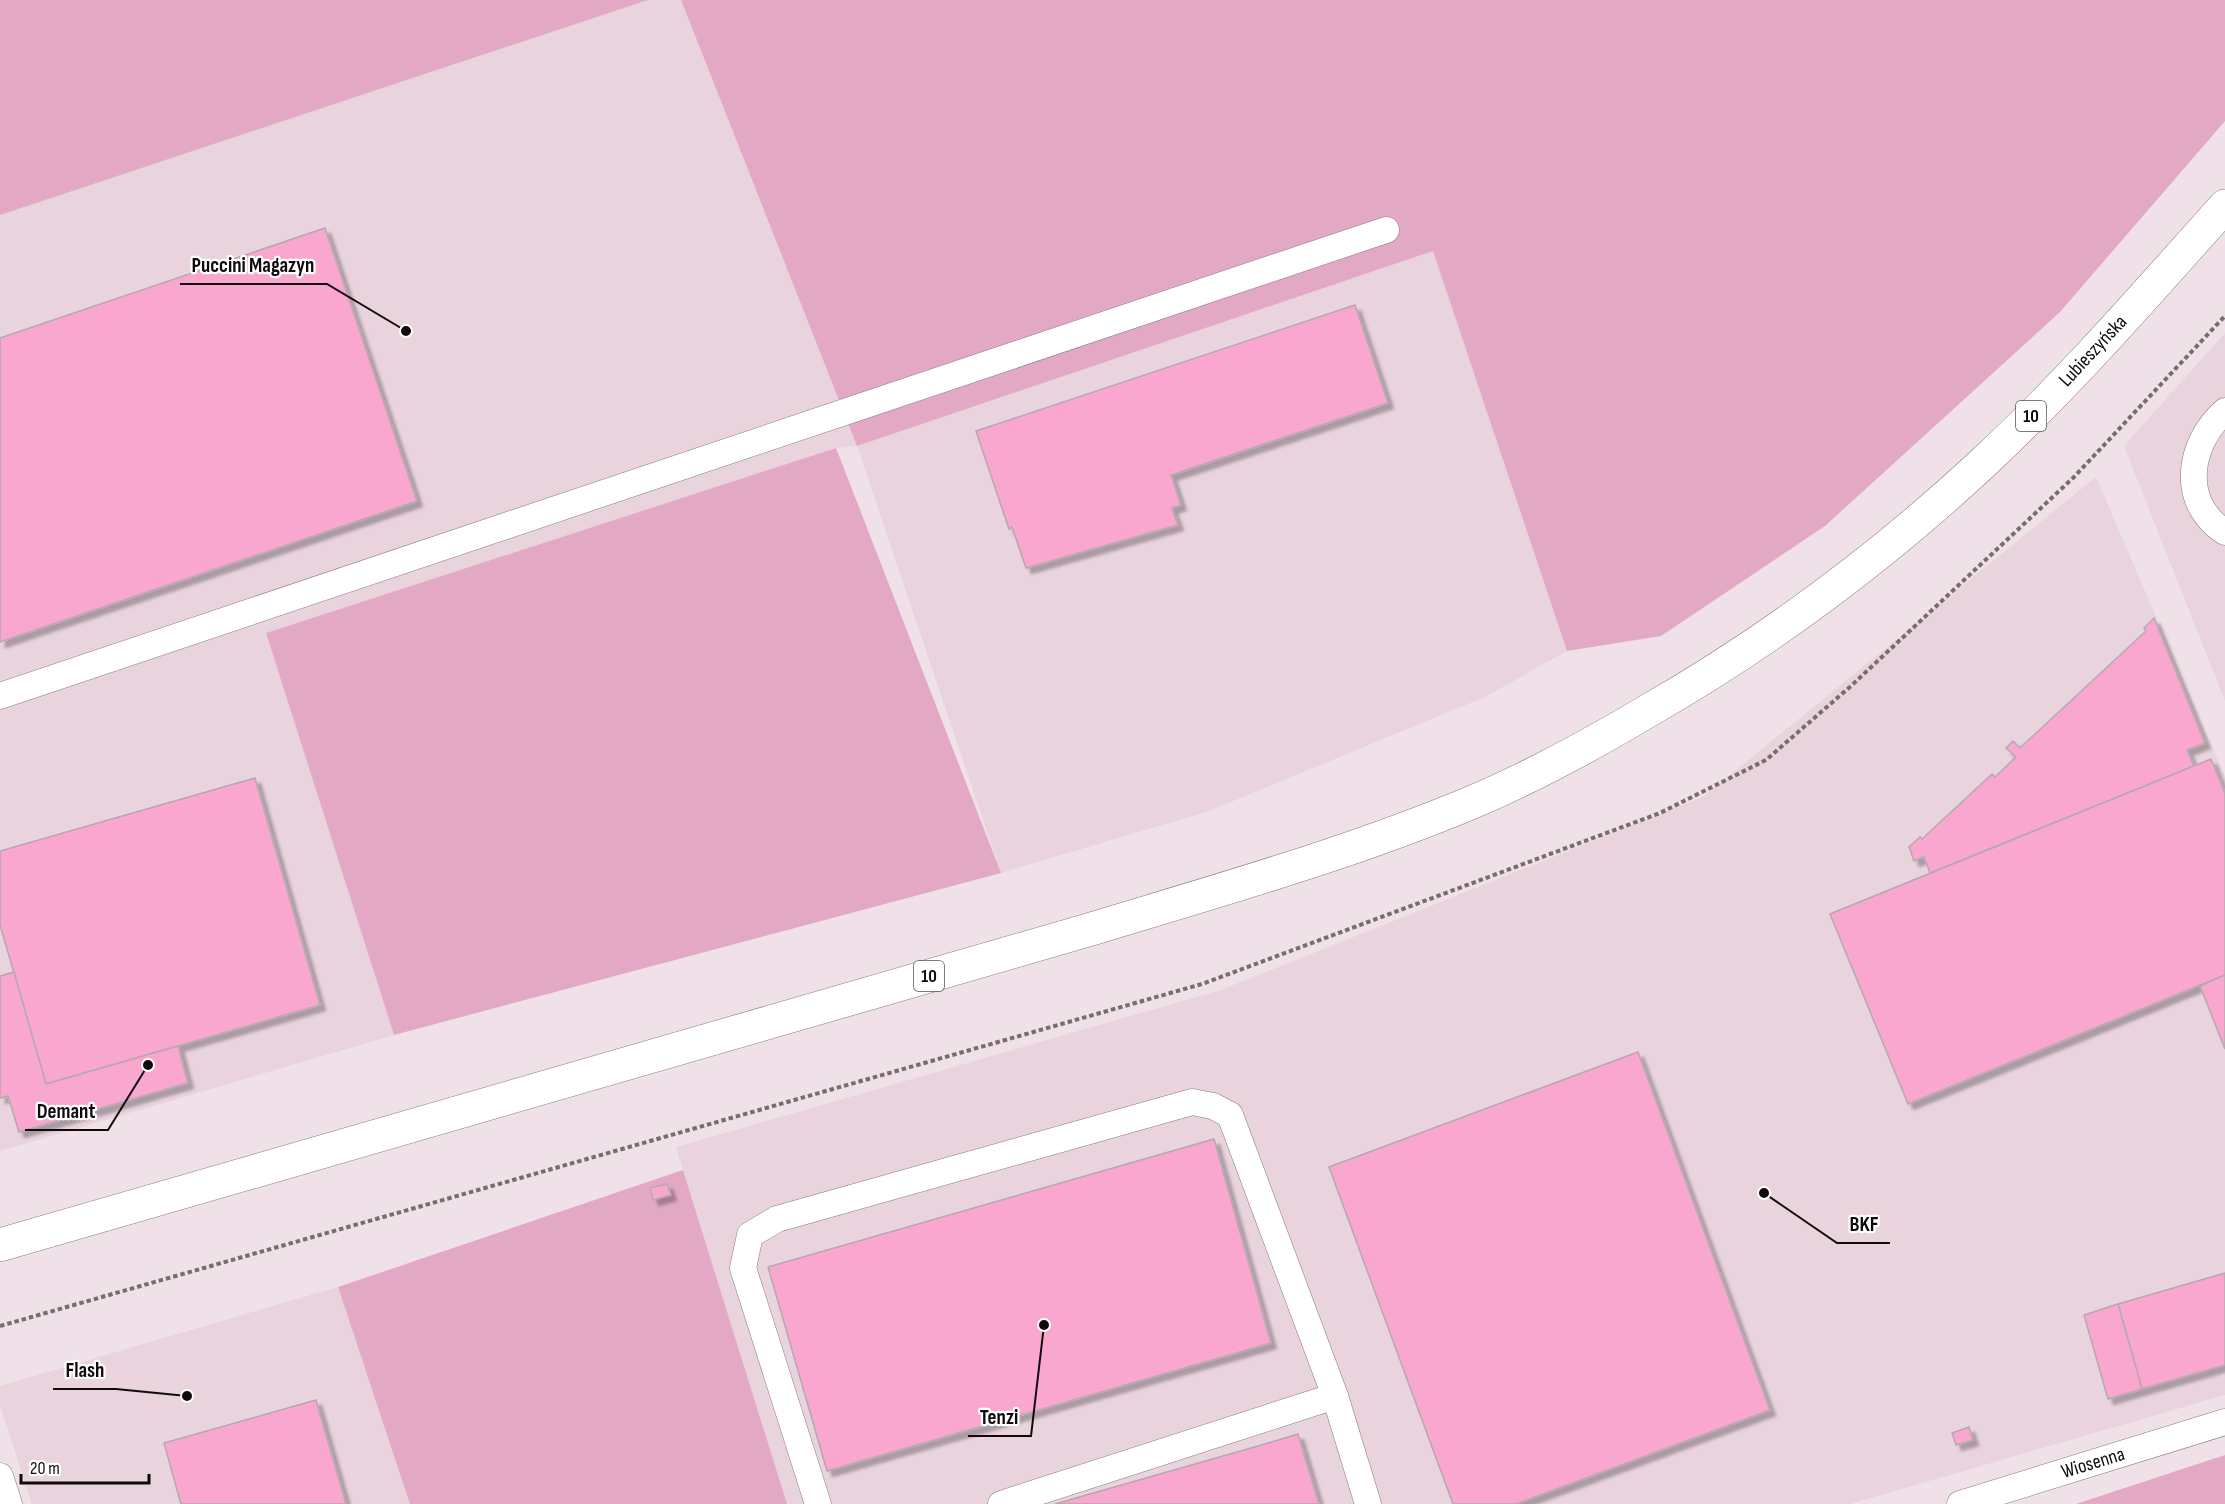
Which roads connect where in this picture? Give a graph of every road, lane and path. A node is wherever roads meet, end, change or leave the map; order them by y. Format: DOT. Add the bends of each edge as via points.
graph roads {
  1 [pos="2225,206"];
  2 [pos="1386,230"];
  3 [pos="2225,411"];
  4 [pos="2225,532"];
  5 [pos="0,696"];
  6 [pos="0,1245"];
  7 [pos="1335,1396"];
  8 [pos="2225,1422"];
  9 [pos="0,1476"];
  10 [pos="1971,1503"];
  11 [pos="9,1504"];
  12 [pos="818,1504"];
  13 [pos="1001,1504"];
  14 [pos="1368,1504"];
  1 -- 6 [label="main road, Lubieszyńska / 10" via="2024,423 1890,544 1775,631 1672,697 1567,757 1467,804 1314,861 1099,927"];
  2 -- 5 [label="lane"];
  3 -- 4 [label="lane" via="2214,420 2198,445 2194,472 2202,508"];
  7 -- 12 [label="lane" via="1230,1115 1213,1106 1192,1102 777,1219 750,1235 743,1268"];
  7 -- 13 [label="lane"];
  7 -- 14 [label="lane"];
  8 -- 10 [label="lane, Wiosenna"];
  9 -- 11 [label="lane"];
}
